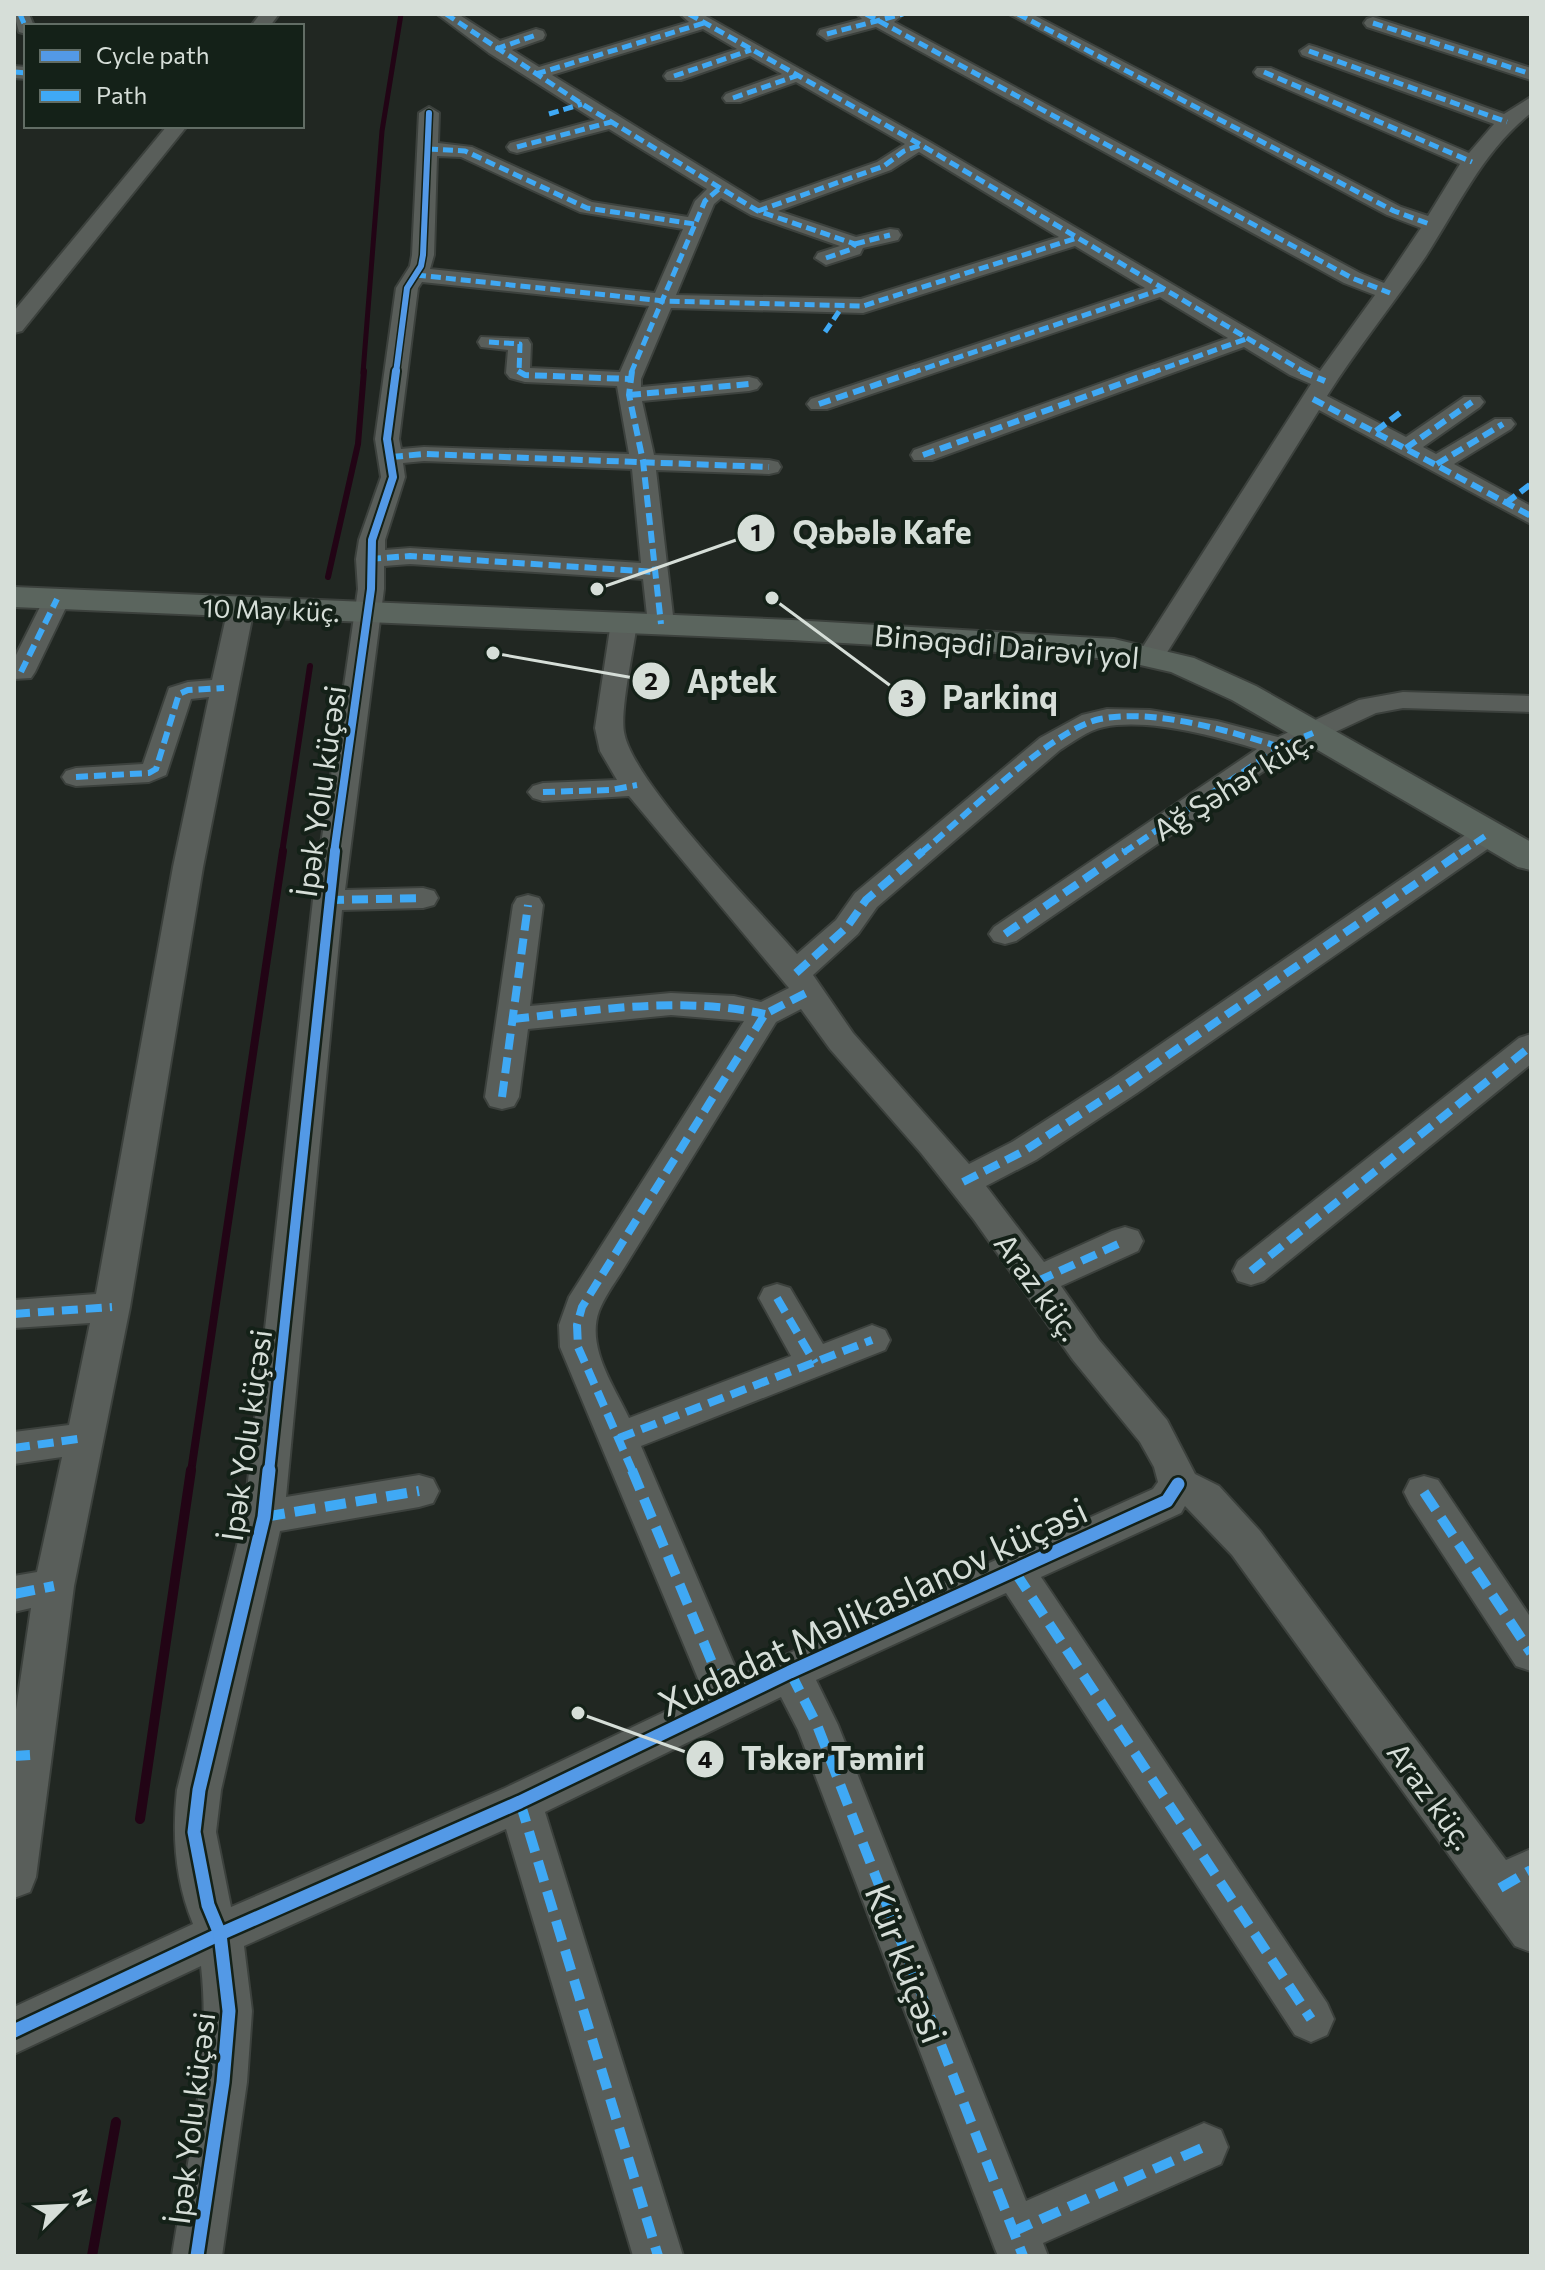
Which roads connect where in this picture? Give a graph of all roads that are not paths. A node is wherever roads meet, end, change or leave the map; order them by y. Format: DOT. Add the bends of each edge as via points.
graph roads {
  1 [pos="446,14"];
  2 [pos="453,14"];
  3 [pos="903,14"];
  4 [pos="1018,14"];
  5 [pos="872,17"];
  6 [pos="696,18"];
  7 [pos="1373,23"];
  8 [pos="827,34"];
  9 [pos="536,35"];
  10 [pos="496,49"];
  11 [pos="751,50"];
  12 [pos="1309,51"];
  13 [pos="1264,72"];
  14 [pos="536,74"];
  15 [pos="1531,74"];
  16 [pos="799,75"];
  17 [pos="674,76"];
  18 [pos="733,98"];
  19 [pos="1531,103"];
  20 [pos="582,104"];
  21 [pos="429,113"];
  22 [pos="549,114"];
  23 [pos="611,122"];
  24 [pos="1507,122"];
  25 [pos="175,128"];
  26 [pos="921,145"];
  27 [pos="517,147"];
  28 [pos="428,149"];
  29 [pos="1472,162"];
  30 [pos="720,188"];
  31 [pos="758,211"];
  32 [pos="695,224"];
  33 [pos="1432,225"];
  34 [pos="890,235"];
  35 [pos="1077,238"];
  36 [pos="855,244"];
  37 [pos="826,258"];
  38 [pos="416,275"];
  39 [pos="1163,289"];
  40 [pos="1390,293"];
  41 [pos="664,301"];
  42 [pos="842,307"];
  43 [pos="14,326"];
  44 [pos="825,332"];
  45 [pos="1246,339"];
  46 [pos="489,342"];
  47 [pos="749,384"];
  48 [pos="629,387"];
  49 [pos="1319,390"];
  50 [pos="1472,402"];
  51 [pos="819,404"];
  52 [pos="1401,412"];
  53 [pos="1503,424"];
  54 [pos="1376,431"];
  55 [pos="1406,448"];
  56 [pos="923,455"];
  57 [pos="391,457"];
  58 [pos="643,461"];
  59 [pos="1437,464"];
  60 [pos="769,467"];
  61 [pos="1531,484"];
  62 [pos="1506,503"];
  63 [pos="1531,516"];
  64 [pos="369,559"];
  65 [pos="656,572"];
  66 [pos="14,597"];
  67 [pos="57,599"];
  68 [pos="241,608"];
  69 [pos="368,612"];
  70 [pos="624,622"];
  71 [pos="661,624"];
  72 [pos="1151,656"];
  73 [pos="21,672"];
  74 [pos="224,688"];
  75 [pos="1531,704"];
  76 [pos="1313,733"];
  77 [pos="1280,747"];
  78 [pos="76,777"];
  79 [pos="637,785"];
  80 [pos="543,792"];
  81 [pos="1488,834"];
  82 [pos="1531,858"];
  83 [pos="423,898"];
  84 [pos="328,900"];
  85 [pos="528,905"];
  86 [pos="1005,934"];
  87 [pos="801,983"];
  88 [pos="765,1014"];
  89 [pos="513,1019"];
  90 [pos="1531,1046"];
  91 [pos="502,1097"];
  92 [pos="963,1182"];
  93 [pos="1125,1241"];
  94 [pos="1251,1271"];
  95 [pos="1038,1281"];
  96 [pos="777,1298"];
  97 [pos="112,1307"];
  98 [pos="14,1314"];
  99 [pos="872,1340"];
  100 [pos="815,1363"];
  101 [pos="85,1438"];
  102 [pos="619,1438"];
  103 [pos="14,1448"];
  104 [pos="1178,1484"];
  105 [pos="419,1491"];
  106 [pos="1424,1492"];
  107 [pos="264,1517"];
  108 [pos="1015,1572"];
  109 [pos="54,1586"];
  110 [pos="14,1594"];
  111 [pos="1531,1653"];
  112 [pos="790,1672"];
  113 [pos="728,1701"];
  114 [pos="22,1755"];
  115 [pos="520,1802"];
  116 [pos="14,1877"];
  117 [pos="1516,1879"];
  118 [pos="1531,1930"];
  119 [pos="220,1934"];
  120 [pos="1311,2019"];
  121 [pos="14,2031"];
  122 [pos="1204,2147"];
  123 [pos="1017,2244"];
  124 [pos="197,2256"];
  125 [pos="658,2256"];
  1 -- 2 [label="street"];
  1 -- 10 [label="street"];
  3 -- 5 [label="street"];
  4 -- 33 [label="street" via="1394,211"];
  5 -- 8 [label="street"];
  5 -- 40 [label="street" via="1352,278"];
  6 -- 11 [label="street"];
  6 -- 14 [label="street"];
  7 -- 15 [label="street"];
  9 -- 10 [label="street"];
  10 -- 14 [label="street"];
  11 -- 16 [label="street"];
  11 -- 17 [label="street"];
  12 -- 24 [label="street"];
  13 -- 29 [label="street"];
  14 -- 20 [label="street"];
  16 -- 18 [label="street"];
  16 -- 26 [label="street"];
  19 -- 24 [label="street"];
  20 -- 22 [label="street"];
  20 -- 23 [label="street"];
  21 -- 28 [label="street, İpək Yolu küçəsi"];
  23 -- 27 [label="street"];
  23 -- 30 [label="street"];
  24 -- 29 [label="street"];
  25 -- 43 [label="street"];
  26 -- 31 [label="street" via="884,166"];
  26 -- 35 [label="street"];
  28 -- 32 [label="street" via="465,151 587,208"];
  28 -- 38 [label="street, İpək Yolu küçəsi" via="423,255"];
  29 -- 33 [label="street"];
  30 -- 31 [label="street"];
  30 -- 32 [label="street" via="705,201"];
  31 -- 36 [label="street"];
  32 -- 41 [label="street"];
  33 -- 40 [label="street"];
  34 -- 36 [label="street"];
  35 -- 39 [label="street"];
  35 -- 42 [label="street" via="873,305"];
  36 -- 37 [label="street"];
  38 -- 41 [label="street"];
  38 -- 57 [label="street, İpək Yolu küçəsi" via="407,288 387,439"];
  39 -- 45 [label="street"];
  39 -- 51 [label="street"];
  40 -- 49 [label="street"];
  41 -- 42 [label="street"];
  41 -- 48 [label="street"];
  42 -- 44 [label="street"];
  45 -- 49 [label="street" via="1298,370"];
  45 -- 56 [label="street"];
  46 -- 48 [label="street" via="520,344 518,373"];
  47 -- 48 [label="street"];
  48 -- 58 [label="street"];
  49 -- 54 [label="street"];
  49 -- 72 [label="street"];
  50 -- 55 [label="street"];
  52 -- 54 [label="street"];
  53 -- 59 [label="street"];
  54 -- 55 [label="street"];
  55 -- 59 [label="street"];
  57 -- 58 [label="street"];
  57 -- 64 [label="street, İpək Yolu küçəsi" via="393,477"];
  58 -- 60 [label="street"];
  58 -- 65 [label="street"];
  59 -- 62 [label="street"];
  61 -- 62 [label="street"];
  62 -- 63 [label="street"];
  64 -- 65 [label="street" via="410,556"];
  64 -- 69 [label="street, İpək Yolu küçəsi"];
  65 -- 71 [label="street"];
  66 -- 67 [label="main road, 10 May küç."];
  67 -- 68 [label="main road, 10 May küç."];
  67 -- 73 [label="street"];
  68 -- 69 [label="main road, 10 May küç."];
  68 -- 74 [label="street"];
  69 -- 70 [label="main road, 10 May küç."];
  69 -- 84 [label="street, İpək Yolu küçəsi"];
  70 -- 71 [label="main road, Binəqədi Dairəvi yol"];
  70 -- 79 [label="street, Araz küç." via="609,728 614,751"];
  71 -- 72 [label="main road, Binəqədi Dairəvi yol" via="1079,645"];
  72 -- 76 [label="main road, Binəqədi Dairəvi yol" via="1213,678"];
  74 -- 78 [label="street" via="179,694 156,769 138,776"];
  74 -- 97 [label="street"];
  75 -- 76 [label="street, Ağ Şəhər küç." via="1384,701"];
  76 -- 77 [label="street, Ağ Şəhər küç."];
  76 -- 81 [label="main road, Binəqədi Dairəvi yol"];
  77 -- 86 [label="street, Ağ Şəhər küç."];
  77 -- 87 [label="street" via="1201,726 1129,719 1104,718 1075,728 866,900"];
  79 -- 80 [label="street"];
  79 -- 87 [label="street, Araz küç."];
  81 -- 82 [label="main road, Binəqədi Dairəvi yol"];
  81 -- 92 [label="street" via="1125,1085 1024,1151"];
  83 -- 84 [label="street"];
  84 -- 107 [label="street, İpək Yolu küçəsi"];
  85 -- 89 [label="street"];
  87 -- 88 [label="street"];
  87 -- 92 [label="street, Araz küç." via="849,1049"];
  88 -- 89 [label="street" via="708,1002"];
  88 -- 102 [label="street" via="582,1307 578,1347"];
  89 -- 91 [label="street"];
  90 -- 94 [label="street"];
  92 -- 95 [label="street, Araz küç."];
  93 -- 95 [label="street"];
  95 -- 104 [label="street, Araz küç." via="1063,1321 1156,1434"];
  96 -- 100 [label="street"];
  97 -- 98 [label="street"];
  97 -- 101 [label="street"];
  99 -- 100 [label="street"];
  100 -- 102 [label="street"];
  101 -- 103 [label="street"];
  101 -- 109 [label="street"];
  102 -- 113 [label="street"];
  104 -- 108 [label="street, Xudadat Məlikaslanov küçəsi" via="1167,1501"];
  104 -- 117 [label="street, Araz küç." via="1205,1498 1238,1534"];
  105 -- 107 [label="street"];
  106 -- 111 [label="street"];
  107 -- 119 [label="street, İpək Yolu küçəsi" via="199,1790 194,1832 208,1905"];
  108 -- 112 [label="street, Xudadat Məlikaslanov küçəsi"];
  108 -- 120 [label="street"];
  109 -- 110 [label="street"];
  109 -- 114 [label="street"];
  112 -- 113 [label="street, Xudadat Məlikaslanov küçəsi"];
  112 -- 123 [label="street, Kür küçəsi" via="817,1725"];
  113 -- 115 [label="street, Xudadat Məlikaslanov küçəsi"];
  114 -- 116 [label="street"];
  115 -- 119 [label="street, Xudadat Məlikaslanov küçəsi"];
  115 -- 125 [label="street"];
  117 -- 118 [label="street, Araz küç."];
  119 -- 121 [label="street, Xudadat Məlikaslanov küçəsi"];
  119 -- 124 [label="street, İpək Yolu küçəsi" via="228,2025"];
  122 -- 123 [label="street"];
}
